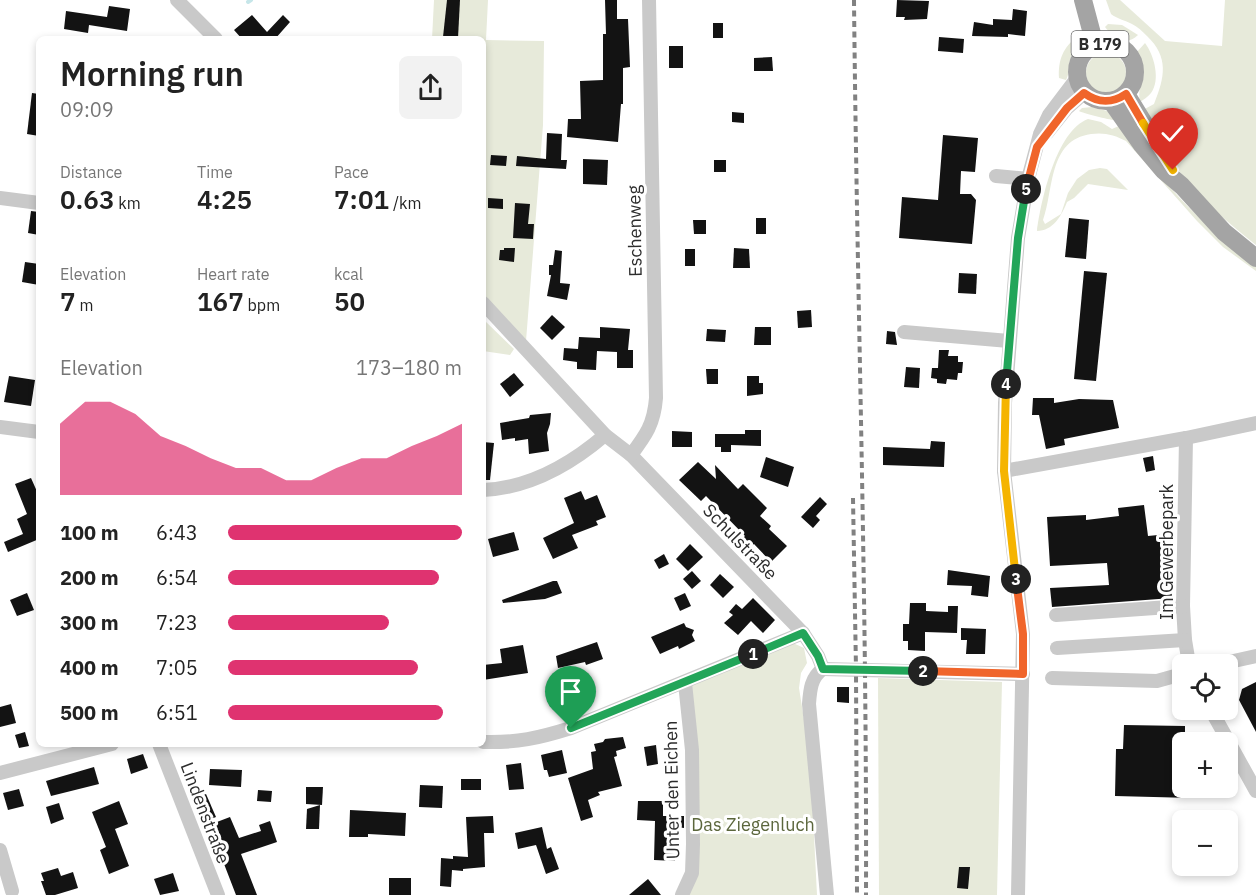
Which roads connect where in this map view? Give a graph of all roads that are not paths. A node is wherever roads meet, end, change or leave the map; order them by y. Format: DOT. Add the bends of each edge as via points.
graph roads {
  1 [pos="177,0"];
  2 [pos="650,0"];
  3 [pos="1083,0"];
  4 [pos="213,36"];
  5 [pos="1095,45"];
  6 [pos="1080,85"];
  7 [pos="1118,98"];
  8 [pos="996,176"];
  9 [pos="1028,179"];
  10 [pos="0,198"];
  11 [pos="36,203"];
  12 [pos="1256,258"];
  13 [pos="486,306"];
  14 [pos="904,332"];
  15 [pos="1009,341"];
  16 [pos="1256,423"];
  17 [pos="0,427"];
  18 [pos="36,432"];
  19 [pos="605,435"];
  20 [pos="1186,438"];
  21 [pos="631,455"];
  22 [pos="1004,471"];
  23 [pos="486,490"];
  24 [pos="1183,606"];
  25 [pos="1056,615"];
  26 [pos="803,633"];
  27 [pos="1185,640"];
  28 [pos="1057,648"];
  29 [pos="1188,654"];
  30 [pos="1256,656"];
  31 [pos="1238,660"];
  32 [pos="823,669"];
  33 [pos="1023,674"];
  34 [pos="1172,677"];
  35 [pos="1052,678"];
  36 [pos="685,683"];
  37 [pos="1217,720"];
  38 [pos="486,742"];
  39 [pos="101,747"];
  40 [pos="160,747"];
  41 [pos="0,774"];
  42 [pos="1256,791"];
  43 [pos="0,850"];
  44 [pos="12,891"];
  45 [pos="218,895"];
  46 [pos="682,895"];
  47 [pos="827,895"];
  48 [pos="1018,895"];
  1 -- 4 [label="street"];
  2 -- 21 [label="street, Eschenweg" via="656,398 649,431"];
  3 -- 5 [label="main road, B 179"];
  5 -- 6 [label="main road, B 179" via="1078,62"];
  5 -- 7 [label="main road, B 179" via="1113,44 1133,61 1134,78"];
  6 -- 7 [label="main road" via="1092,99 1101,102"];
  6 -- 9 [label="street" via="1048,115"];
  7 -- 12 [label="main road" via="1163,170 1224,232"];
  8 -- 9 [label="street"];
  9 -- 15 [label="street" via="1018,238"];
  10 -- 11 [label="street"];
  13 -- 19 [label="street, Schulstraße"];
  14 -- 15 [label="street"];
  15 -- 22 [label="street"];
  16 -- 20 [label="street"];
  17 -- 18 [label="street"];
  19 -- 21 [label="street, Schulstraße"];
  19 -- 23 [label="street" via="538,478"];
  20 -- 22 [label="street"];
  20 -- 24 [label="street, Im Gewerbepark"];
  21 -- 26 [label="street, Schulstraße"];
  22 -- 33 [label="street" via="1023,634"];
  24 -- 25 [label="street"];
  24 -- 27 [label="street, Im Gewerbepark"];
  26 -- 32 [label="street, Schulstraße"];
  26 -- 36 [label="street"];
  27 -- 28 [label="street"];
  27 -- 29 [label="street, Im Gewerbepark"];
  30 -- 31 [label="street"];
  32 -- 33 [label="street"];
  32 -- 47 [label="street" via="812,680 809,704"];
  33 -- 48 [label="street"];
  34 -- 35 [label="street" via="1157,681"];
  36 -- 38 [label="street" via="535,740"];
  36 -- 46 [label="street, Unter den Eichen" via="692,750 693,844 692,873"];
  37 -- 42 [label="street"];
  39 -- 41 [label="street"];
  40 -- 45 [label="street, Lindenstraße"];
  43 -- 44 [label="street"];
}
